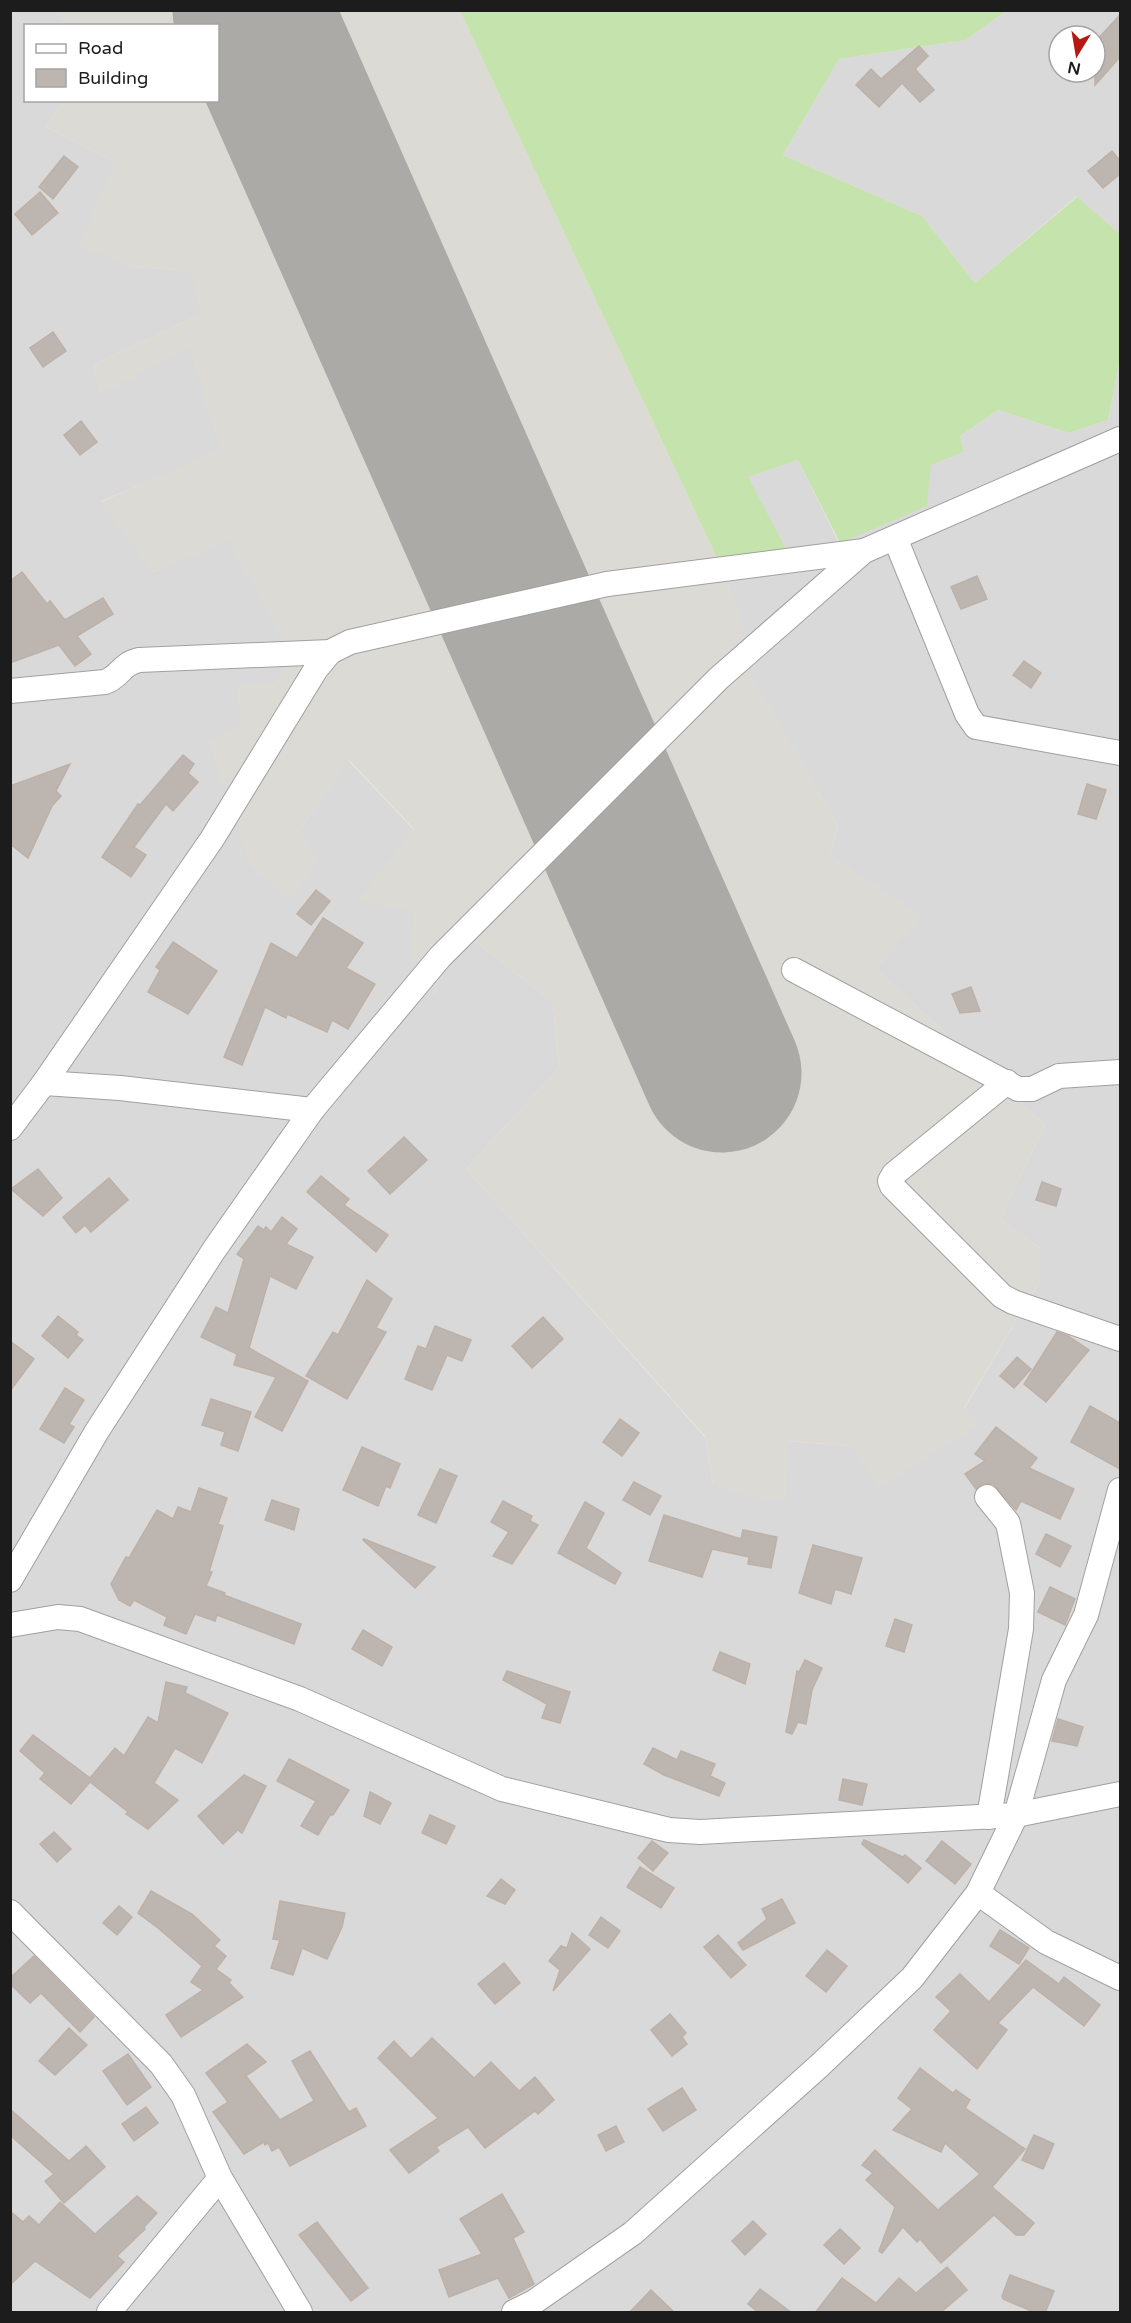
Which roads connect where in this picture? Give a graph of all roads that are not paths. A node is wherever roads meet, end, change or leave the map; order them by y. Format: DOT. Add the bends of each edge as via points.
graph roads {
  1 [pos="1120,439"];
  2 [pos="895,538"];
  3 [pos="864,551"];
  4 [pos="330,652"];
  5 [pos="10,691"];
  6 [pos="1120,753"];
  7 [pos="794,970"];
  8 [pos="1120,1072"];
  9 [pos="1007,1082"];
  10 [pos="44,1083"];
  11 [pos="312,1110"];
  12 [pos="10,1128"];
  13 [pos="1120,1338"];
  14 [pos="1120,1490"];
  15 [pos="987,1497"];
  16 [pos="10,1580"];
  17 [pos="10,1625"];
  18 [pos="1120,1794"];
  19 [pos="1016,1815"];
  20 [pos="989,1817"];
  21 [pos="978,1893"];
  22 [pos="10,1912"];
  23 [pos="1120,1978"];
  24 [pos="220,2178"];
  25 [pos="109,2313"];
  26 [pos="300,2313"];
  27 [pos="514,2313"];
  1 -- 2 [label="street"];
  2 -- 3 [label="street"];
  2 -- 6 [label="street" via="967,714 976,727"];
  3 -- 4 [label="street" via="607,584 350,642"];
  3 -- 11 [label="street" via="719,678 440,957"];
  4 -- 5 [label="street" via="139,660 126,663 105,682"];
  4 -- 10 [label="street" via="212,839"];
  7 -- 9 [label="street"];
  8 -- 9 [label="street" via="1059,1076 1025,1090"];
  9 -- 13 [label="street" via="894,1174 891,1186 1002,1296"];
  10 -- 11 [label="street"];
  10 -- 12 [label="street"];
  11 -- 16 [label="street" via="214,1250 97,1431"];
  14 -- 19 [label="street" via="1086,1614 1054,1680"];
  15 -- 20 [label="street" via="1008,1523 1022,1593 1021,1629"];
  17 -- 20 [label="street" via="58,1617 80,1619 300,1699 502,1790 669,1830 700,1832"];
  18 -- 19 [label="street"];
  19 -- 20 [label="street"];
  19 -- 21 [label="street"];
  21 -- 23 [label="street" via="1046,1942"];
  21 -- 27 [label="street" via="912,1978 819,2066 628,2238"];
  22 -- 24 [label="street" via="161,2064 183,2095"];
  24 -- 25 [label="street"];
  24 -- 26 [label="street"];
}
